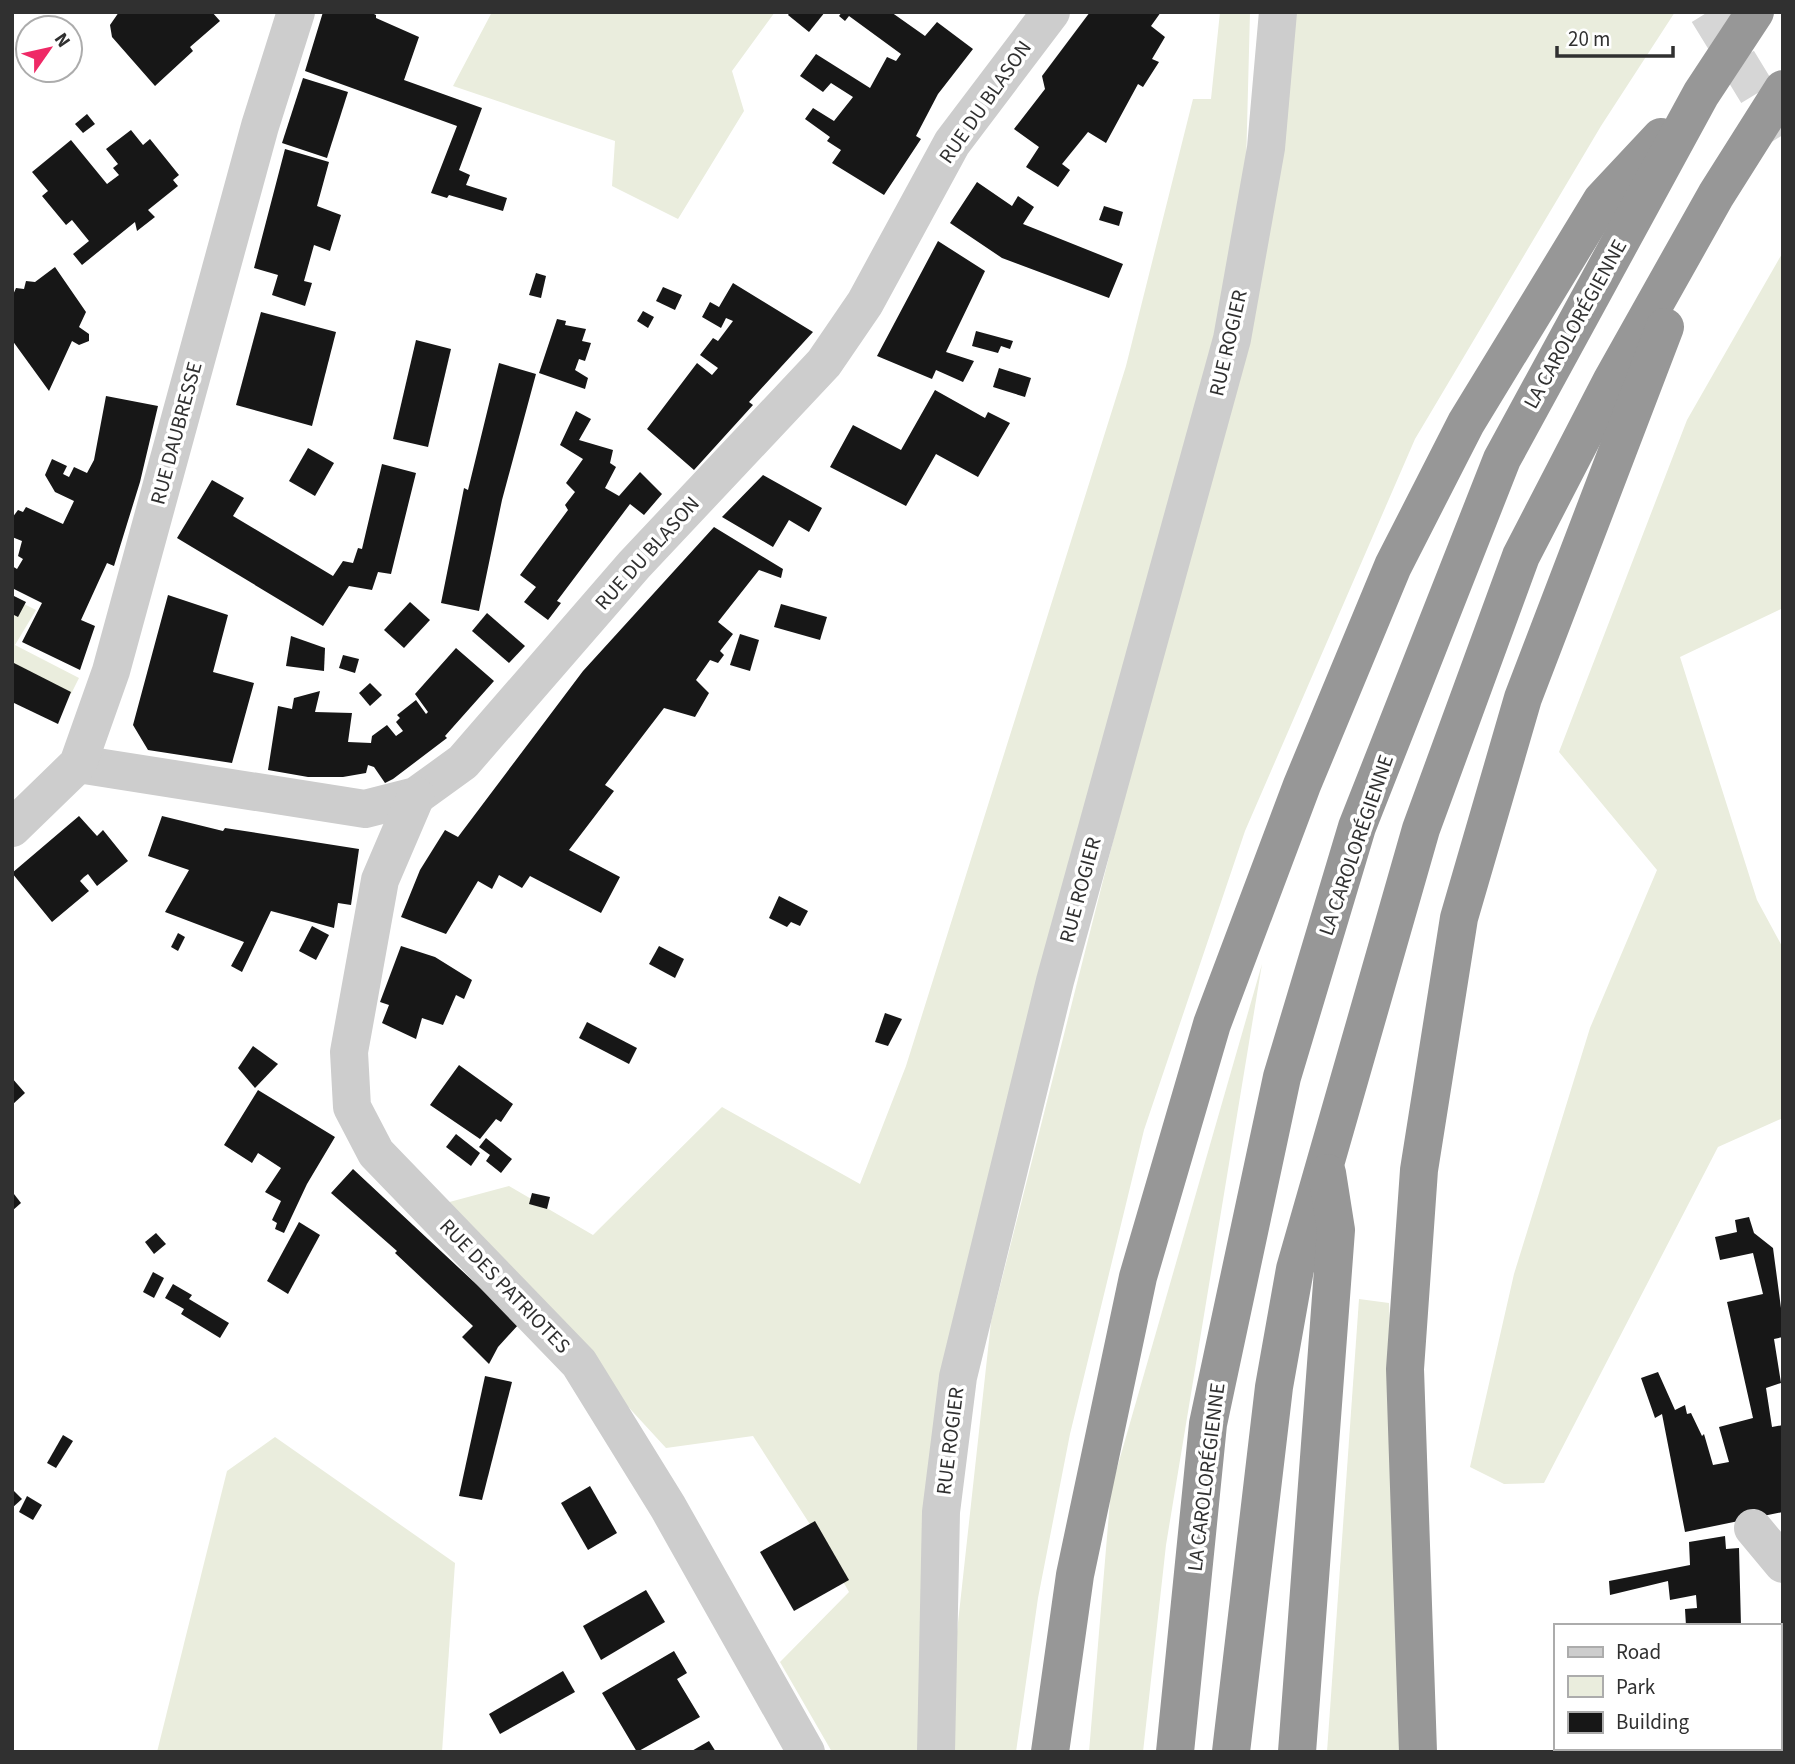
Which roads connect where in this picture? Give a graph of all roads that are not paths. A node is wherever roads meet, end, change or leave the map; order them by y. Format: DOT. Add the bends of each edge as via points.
graph roads {
  1 [pos="296,12"];
  2 [pos="1051,12"];
  3 [pos="1755,12"];
  4 [pos="1275,20"];
  5 [pos="1783,89"];
  6 [pos="1700,94"];
  7 [pos="1716,195"];
  8 [pos="78,764"];
  9 [pos="416,796"];
  10 [pos="12,828"];
  11 [pos="1325,1164"];
  12 [pos="1753,1528"];
  13 [pos="1783,1564"];
  14 [pos="806,1752"];
  15 [pos="936,1752"];
  16 [pos="1051,1752"];
  17 [pos="1175,1752"];
  18 [pos="1231,1752"];
  19 [pos="1297,1752"];
  20 [pos="1418,1752"];
  1 -- 8 [label="street, RUE DAUBRESSE" via="260,126 111,671"];
  2 -- 9 [label="street, RUE DU BLASON" via="952,143 865,303 824,363 634,565 463,762"];
  3 -- 6 [label="highway, LA CAROLORÉGIENNE"];
  4 -- 15 [label="street, RUE ROGIER" via="1266,148 1232,339 1055,981 958,1377 941,1512"];
  5 -- 7 [label="highway"];
  6 -- 16 [label="highway" via="1602,200 1465,423 1393,566 1302,785 1212,1024 1138,1277 1075,1575"];
  6 -- 17 [label="highway, LA CAROLORÉGIENNE" via="1502,459 1357,827 1282,1077 1208,1424"];
  7 -- 11 [label="highway" via="1612,380 1521,556 1421,829"];
  7 -- 20 [label="highway" via="1523,698 1459,918 1419,1170 1405,1369"];
  8 -- 9 [label="street, RUE DU BLASON" via="365,809"];
  8 -- 10 [label="street, RUE DAUBRESSE"];
  9 -- 14 [label="street, RUE DES PATRIOTES" via="380,880 349,1052 352,1107 376,1153 579,1363 668,1507"];
  11 -- 18 [label="highway" via="1295,1269 1274,1387"];
  11 -- 19 [label="highway" via="1336,1230"];
  12 -- 13 [label="street"];
}
